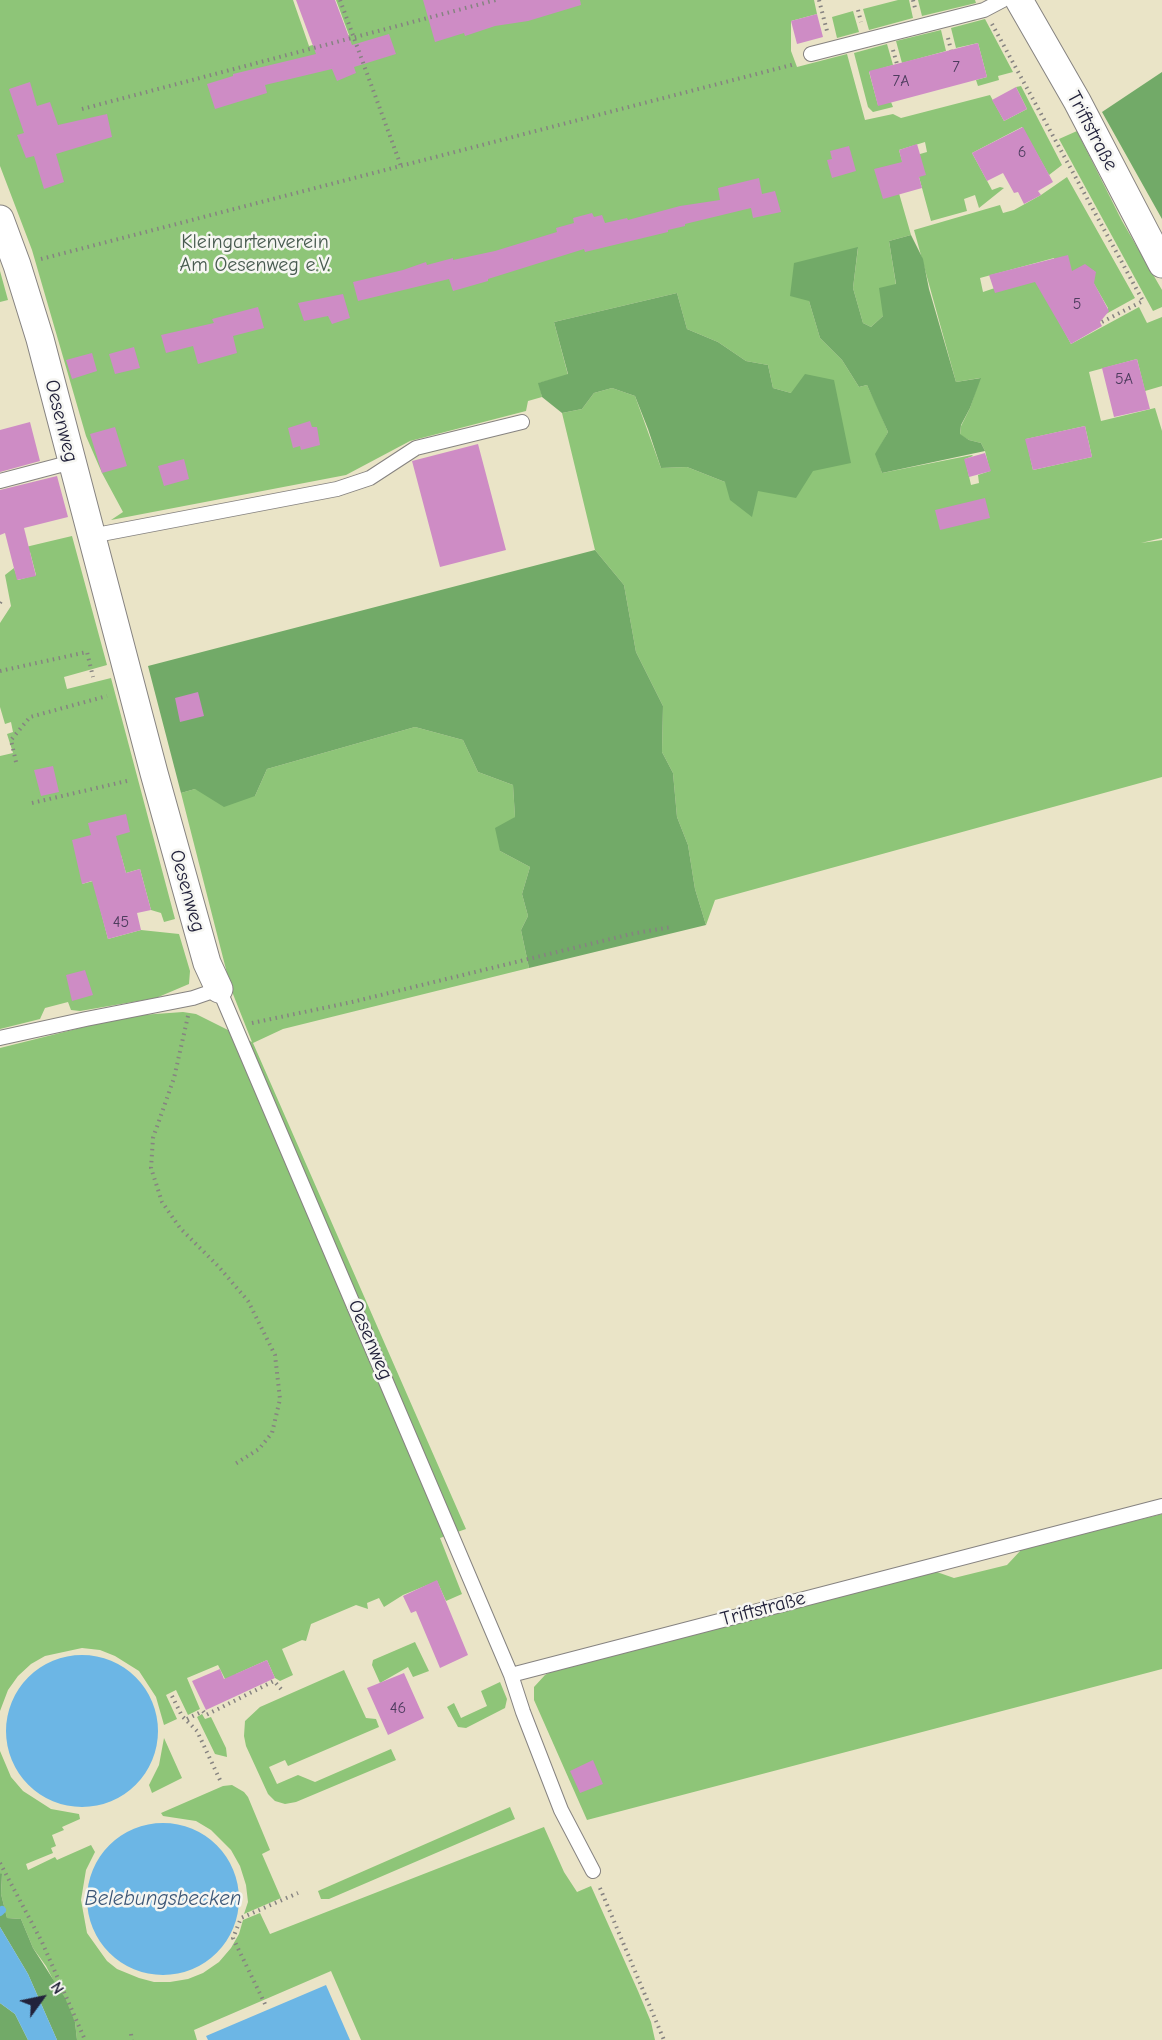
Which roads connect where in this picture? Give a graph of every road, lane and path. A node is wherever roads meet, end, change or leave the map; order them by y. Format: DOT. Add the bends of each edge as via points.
graph roads {
  1 [pos="340,0"];
  2 [pos="496,0"];
  3 [pos="819,0"];
  4 [pos="1003,0"];
  5 [pos="1019,0"];
  6 [pos="984,10"];
  7 [pos="354,39"];
  8 [pos="831,49"];
  9 [pos="811,54"];
  10 [pos="82,109"];
  11 [pos="401,166"];
  12 [pos="0,219"];
  13 [pos="1162,264"];
  14 [pos="17,265"];
  15 [pos="1100,323"];
  16 [pos="522,422"];
  17 [pos="72,462"];
  18 [pos="0,481"];
  19 [pos="91,536"];
  20 [pos="0,671"];
  21 [pos="93,677"];
  22 [pos="115,694"];
  23 [pos="16,762"];
  24 [pos="671,927"];
  25 [pos="219,989"];
  26 [pos="193,998"];
  27 [pos="234,1027"];
  28 [pos="0,1038"];
  29 [pos="235,1464"];
  30 [pos="1162,1506"];
  31 [pos="511,1675"];
  32 [pos="281,1689"];
  33 [pos="172,1696"];
  34 [pos="187,1719"];
  35 [pos="220,1780"];
  36 [pos="0,1863"];
  37 [pos="593,1871"];
  38 [pos="298,1893"];
  39 [pos="265,2004"];
  40 [pos="131,2034"];
  41 [pos="665,2039"];
  42 [pos="85,2040"];
  43 [pos="132,2040"];
  1 -- 7 [label="path"];
  2 -- 7 [label="path"];
  3 -- 8 [label="path"];
  4 -- 6 [label="lane"];
  5 -- 13 [label="street, Triftstraße"];
  6 -- 8 [label="lane"];
  6 -- 15 [label="path" via="1143,300"];
  7 -- 10 [label="path"];
  7 -- 11 [label="path"];
  8 -- 9 [label="lane"];
  9 -- 11 [label="path" via="801,62"];
  11 -- 14 [label="path"];
  12 -- 14 [label="street, Oesenweg"];
  14 -- 17 [label="street, Oesenweg"];
  16 -- 19 [label="lane" via="416,448 370,478 337,489"];
  17 -- 18 [label="lane"];
  17 -- 19 [label="street, Oesenweg"];
  19 -- 25 [label="street, Oesenweg" via="192,912"];
  20 -- 21 [label="path" via="87,652"];
  22 -- 23 [label="path" via="30,717 11,740"];
  24 -- 27 [label="path"];
  25 -- 26 [label="lane"];
  25 -- 27 [label="lane, Oesenweg"];
  26 -- 28 [label="lane"];
  26 -- 29 [label="path" via="174,1078 153,1138 151,1168 162,1202 180,1228 248,1301 275,1355 280,1399 272,1433 259,1449"];
  27 -- 31 [label="lane, Oesenweg"];
  30 -- 31 [label="lane, Triftstraße"];
  31 -- 37 [label="lane" via="561,1810"];
  32 -- 34 [label="path" via="274,1681 206,1714"];
  33 -- 34 [label="path"];
  34 -- 35 [label="path" via="197,1731"];
  36 -- 42 [label="path" via="42,1942"];
  37 -- 41 [label="path"];
  38 -- 39 [label="path" via="242,1918 233,1938"];
  40 -- 43 [label="path"];
}
